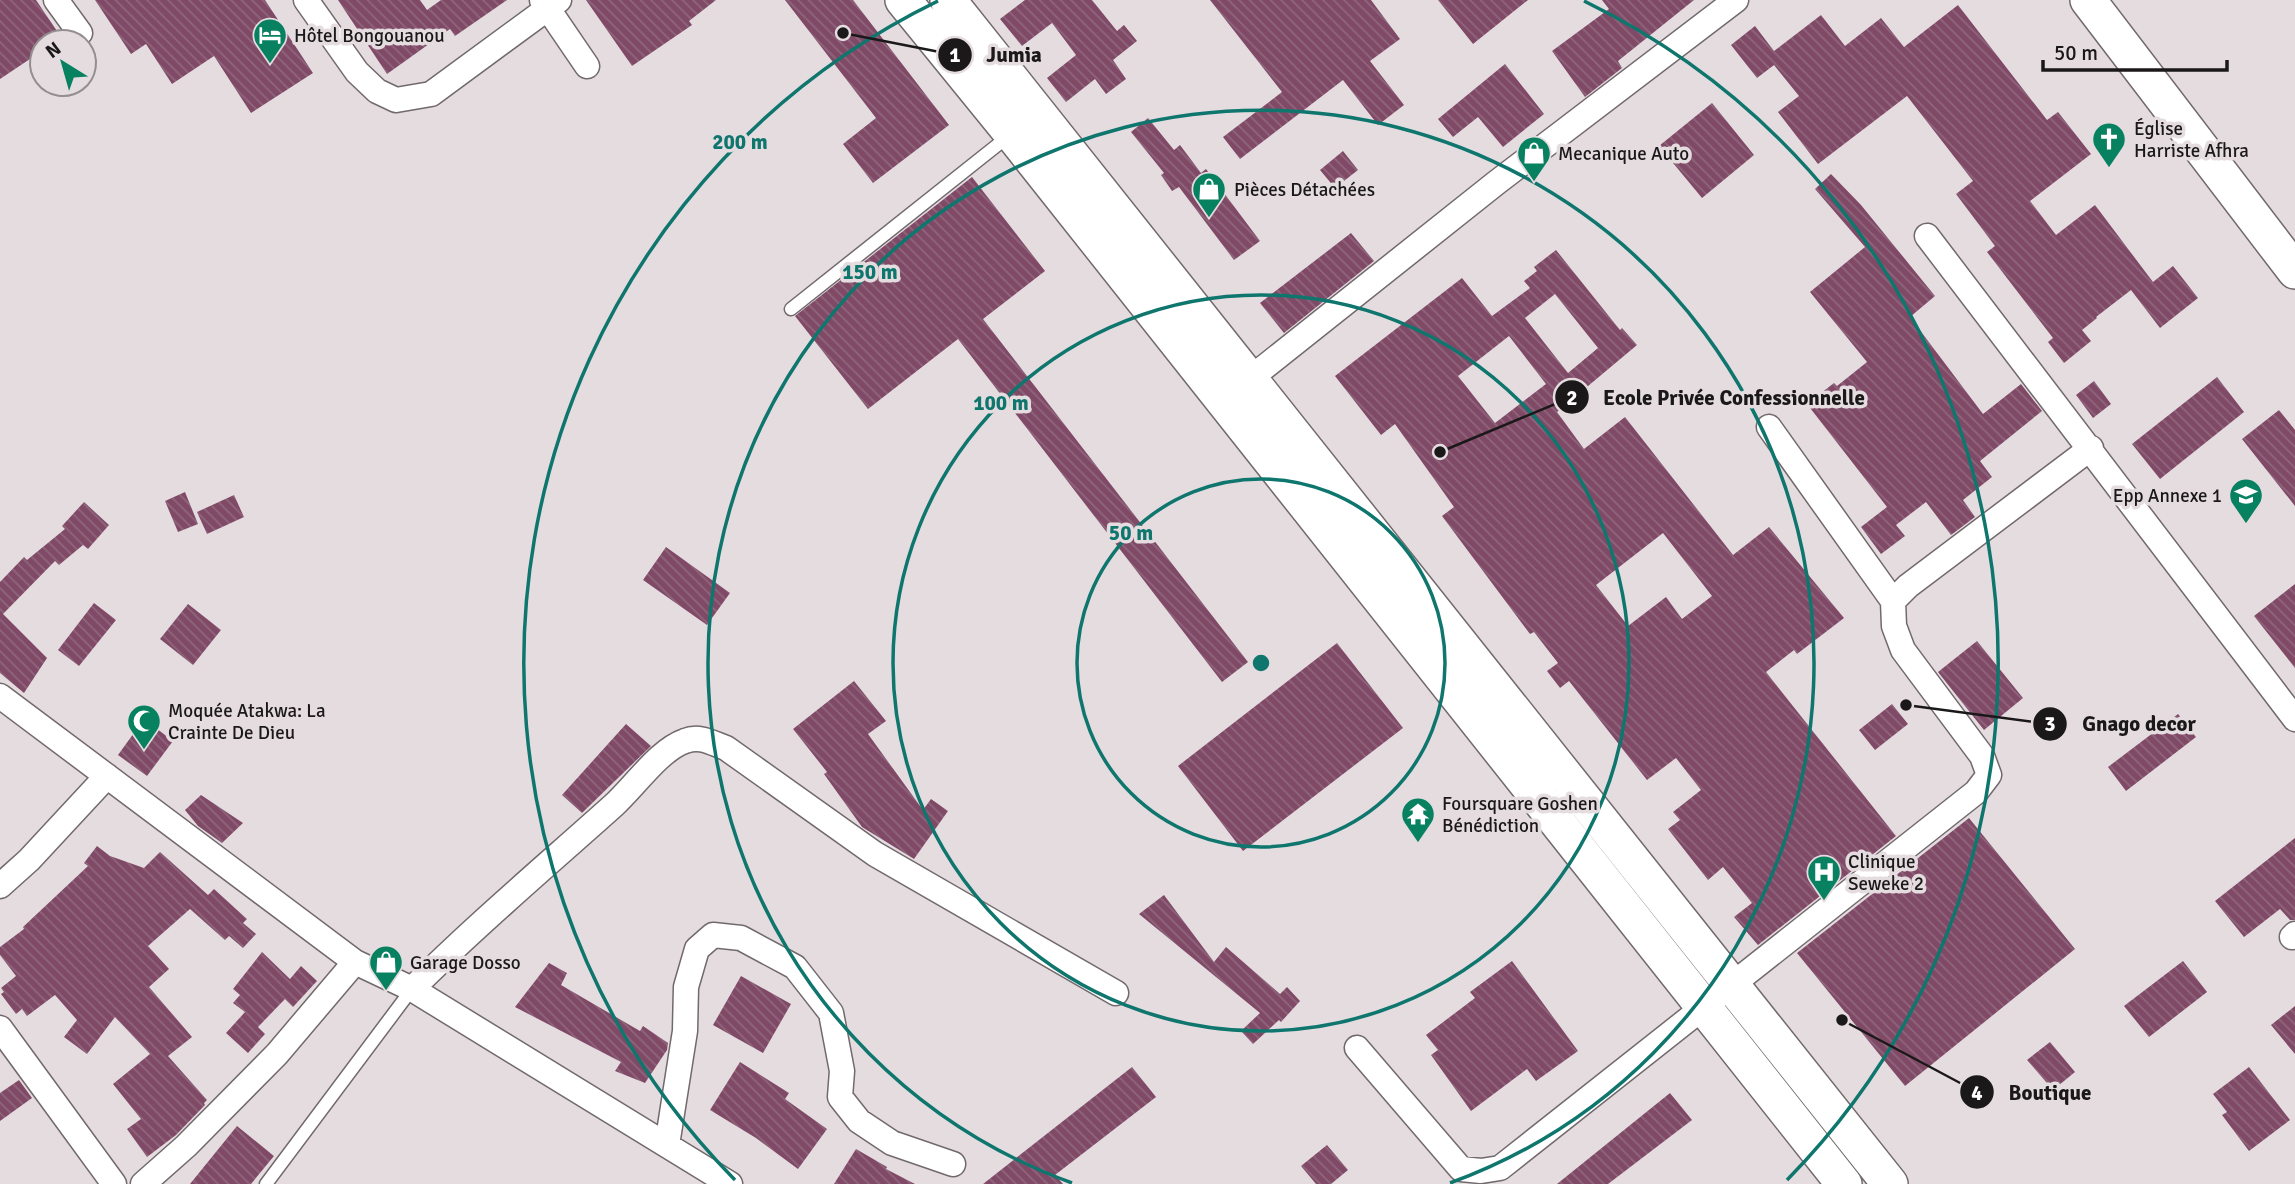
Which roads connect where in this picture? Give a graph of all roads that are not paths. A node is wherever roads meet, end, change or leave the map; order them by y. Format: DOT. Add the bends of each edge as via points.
graph roads {
  1 [pos="56,0"];
  2 [pos="306,0"];
  3 [pos="903,0"];
  4 [pos="948,0"];
  5 [pos="2088,0"];
  6 [pos="550,3"];
  7 [pos="1720,4"];
  8 [pos="76,28"];
  9 [pos="587,66"];
  10 [pos="1012,134"];
  11 [pos="1927,236"];
  12 [pos="2295,271"];
  13 [pos="791,309"];
  14 [pos="1250,379"];
  15 [pos="1223,400"];
  16 [pos="1769,427"];
  17 [pos="2091,448"];
  18 [pos="1893,601"];
  19 [pos="0,696"];
  20 [pos="2295,719"];
  21 [pos="107,776"];
  22 [pos="0,886"];
  23 [pos="355,962"];
  24 [pos="1732,984"];
  25 [pos="412,989"];
  26 [pos="1116,993"];
  27 [pos="1703,1006"];
  28 [pos="0,1028"];
  29 [pos="1357,1048"];
  30 [pos="667,1145"];
  31 [pos="953,1164"];
  32 [pos="114,1184"];
  33 [pos="143,1184"];
  34 [pos="266,1184"];
  35 [pos="730,1184"];
  36 [pos="1844,1184"];
  37 [pos="1890,1184"];
  1 -- 8 [label="street"];
  2 -- 6 [label="street" via="356,72 377,91 396,100 431,94"];
  3 -- 10 [label="main road"];
  4 -- 14 [label="main road"];
  5 -- 12 [label="main road"];
  6 -- 9 [label="street"];
  7 -- 14 [label="street"];
  10 -- 13 [label="lane"];
  10 -- 15 [label="main road"];
  11 -- 17 [label="street"];
  14 -- 15 [label="street"];
  14 -- 24 [label="main road"];
  15 -- 27 [label="main road"];
  16 -- 18 [label="street"];
  17 -- 18 [label="street"];
  17 -- 20 [label="street"];
  18 -- 24 [label="street" via="1894,626 1903,650 1982,756 1989,775 1976,792"];
  19 -- 21 [label="street"];
  21 -- 22 [label="street"];
  21 -- 23 [label="street"];
  23 -- 25 [label="street"];
  23 -- 33 [label="street" via="277,1054"];
  24 -- 27 [label="street"];
  24 -- 37 [label="main road"];
  25 -- 26 [label="street" via="668,750 697,737 726,748 875,854"];
  25 -- 30 [label="street"];
  25 -- 34 [label="lane"];
  27 -- 29 [label="street" via="1500,1168 1481,1171 1461,1169"];
  27 -- 36 [label="main road"];
  28 -- 32 [label="street"];
  30 -- 31 [label="street" via="685,1031 686,987 697,949 713,935 741,937 795,967 831,1013 842,1071 840,1097 859,1121 892,1143"];
  30 -- 35 [label="street"];
}
